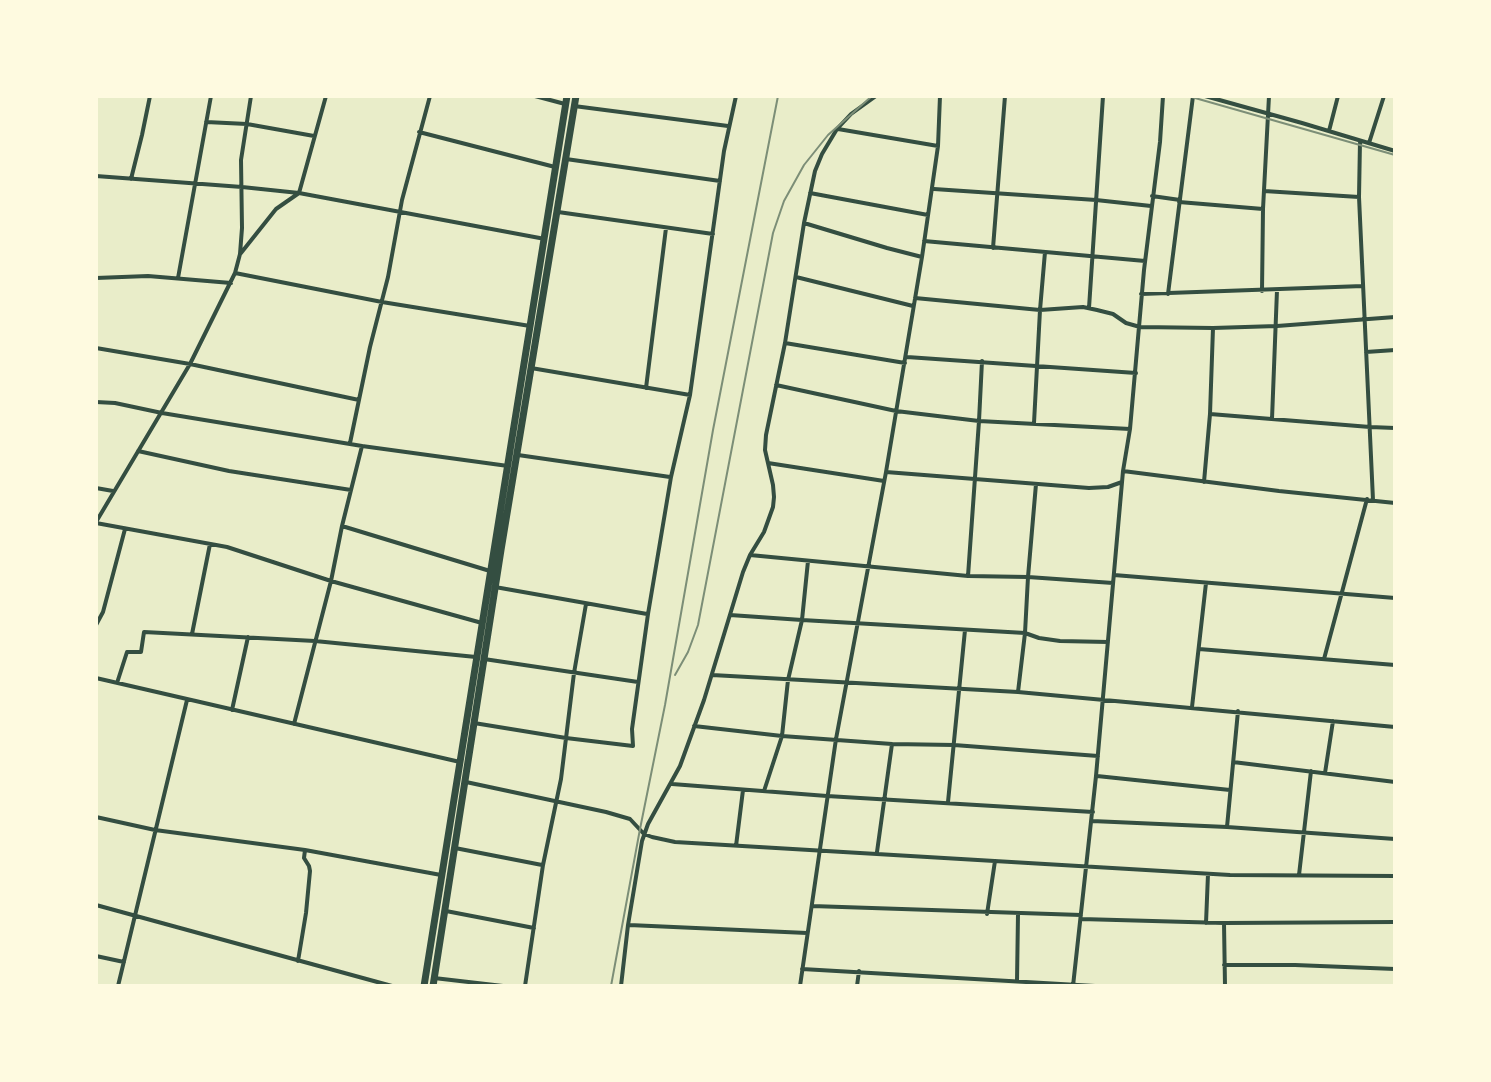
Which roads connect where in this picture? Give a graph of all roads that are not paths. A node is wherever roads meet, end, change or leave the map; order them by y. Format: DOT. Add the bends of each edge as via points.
graph roads {
  1 [pos="150,96"];
  2 [pos="211,96"];
  3 [pos="251,96"];
  4 [pos="326,96"];
  5 [pos="430,96"];
  6 [pos="535,96"];
  7 [pos="576,96"];
  8 [pos="736,96"];
  9 [pos="876,96"];
  10 [pos="940,96"];
  11 [pos="1005,96"];
  12 [pos="1103,96"];
  13 [pos="1163,96"];
  14 [pos="1193,96"];
  15 [pos="1205,96"];
  16 [pos="1269,96"];
  17 [pos="1338,96"];
  18 [pos="1384,96"];
  19 [pos="569,102"];
  20 [pos="1267,113"];
  21 [pos="206,122"];
  22 [pos="247,124"];
  23 [pos="728,126"];
  24 [pos="837,129"];
  25 [pos="1329,131"];
  26 [pos="419,132"];
  27 [pos="315,136"];
  28 [pos="1360,141"];
  29 [pos="1369,144"];
  30 [pos="938,146"];
  31 [pos="1395,151"];
  32 [pos="566,159"];
  33 [pos="555,167"];
  34 [pos="96,176"];
  35 [pos="131,179"];
  36 [pos="720,181"];
  37 [pos="195,184"];
  38 [pos="242,187"];
  39 [pos="933,188"];
  40 [pos="1264,191"];
  41 [pos="299,193"];
  42 [pos="810,193"];
  43 [pos="998,193"];
  44 [pos="1152,196"];
  45 [pos="1359,197"];
  46 [pos="1096,200"];
  47 [pos="1180,201"];
  48 [pos="1151,206"];
  49 [pos="1263,209"];
  50 [pos="558,212"];
  51 [pos="399,213"];
  52 [pos="928,215"];
  53 [pos="804,223"];
  54 [pos="666,228"];
  55 [pos="713,234"];
  56 [pos="543,239"];
  57 [pos="553,240"];
  58 [pos="924,241"];
  59 [pos="993,248"];
  60 [pos="1045,252"];
  61 [pos="240,254"];
  62 [pos="1093,255"];
  63 [pos="922,257"];
  64 [pos="1145,261"];
  65 [pos="235,273"];
  66 [pos="796,277"];
  67 [pos="96,278"];
  68 [pos="178,278"];
  69 [pos="231,283"];
  70 [pos="1363,286"];
  71 [pos="1277,290"];
  72 [pos="1262,291"];
  73 [pos="1141,294"];
  74 [pos="1168,294"];
  75 [pos="915,298"];
  76 [pos="382,302"];
  77 [pos="913,306"];
  78 [pos="1089,308"];
  79 [pos="1040,310"];
  80 [pos="1395,317"];
  81 [pos="1365,320"];
  82 [pos="530,326"];
  83 [pos="1277,326"];
  84 [pos="1140,327"];
  85 [pos="1213,328"];
  86 [pos="785,343"];
  87 [pos="96,348"];
  88 [pos="1395,350"];
  89 [pos="1366,352"];
  90 [pos="906,357"];
  91 [pos="982,361"];
  92 [pos="905,363"];
  93 [pos="190,364"];
  94 [pos="1036,365"];
  95 [pos="531,368"];
  96 [pos="1136,373"];
  97 [pos="776,385"];
  98 [pos="646,388"];
  99 [pos="690,395"];
  100 [pos="359,400"];
  101 [pos="96,402"];
  102 [pos="896,411"];
  103 [pos="162,413"];
  104 [pos="1210,414"];
  105 [pos="1272,419"];
  106 [pos="979,421"];
  107 [pos="1034,423"];
  108 [pos="1370,427"];
  109 [pos="1395,428"];
  110 [pos="1130,429"];
  111 [pos="350,443"];
  112 [pos="362,446"];
  113 [pos="138,451"];
  114 [pos="518,455"];
  115 [pos="767,463"];
  116 [pos="508,466"];
  117 [pos="1123,471"];
  118 [pos="886,472"];
  119 [pos="671,477"];
  120 [pos="975,479"];
  121 [pos="884,481"];
  122 [pos="1122,482"];
  123 [pos="1204,482"];
  124 [pos="1036,484"];
  125 [pos="96,488"];
  126 [pos="351,490"];
  127 [pos="114,491"];
  128 [pos="1370,499"];
  129 [pos="1395,503"];
  130 [pos="96,522"];
  131 [pos="342,526"];
  132 [pos="125,529"];
  133 [pos="210,544"];
  134 [pos="750,555"];
  135 [pos="808,561"];
  136 [pos="867,567"];
  137 [pos="490,571"];
  138 [pos="1114,575"];
  139 [pos="968,576"];
  140 [pos="1028,577"];
  141 [pos="331,581"];
  142 [pos="1113,583"];
  143 [pos="1206,583"];
  144 [pos="495,587"];
  145 [pos="1341,593"];
  146 [pos="1395,598"];
  147 [pos="586,604"];
  148 [pos="648,614"];
  149 [pos="730,615"];
  150 [pos="98,617"];
  151 [pos="802,620"];
  152 [pos="482,623"];
  153 [pos="857,623"];
  154 [pos="96,625"];
  155 [pos="965,630"];
  156 [pos="1025,633"];
  157 [pos="192,634"];
  158 [pos="248,637"];
  159 [pos="315,641"];
  160 [pos="1108,642"];
  161 [pos="1199,649"];
  162 [pos="480,658"];
  163 [pos="1324,659"];
  164 [pos="1395,665"];
  165 [pos="574,673"];
  166 [pos="712,675"];
  167 [pos="96,678"];
  168 [pos="788,680"];
  169 [pos="638,682"];
  170 [pos="117,683"];
  171 [pos="847,684"];
  172 [pos="960,688"];
  173 [pos="1018,692"];
  174 [pos="187,700"];
  175 [pos="1102,701"];
  176 [pos="1192,707"];
  177 [pos="232,710"];
  178 [pos="1238,711"];
  179 [pos="1333,721"];
  180 [pos="474,723"];
  181 [pos="294,724"];
  182 [pos="694,726"];
  183 [pos="1395,727"];
  184 [pos="782,736"];
  185 [pos="566,738"];
  186 [pos="836,739"];
  187 [pos="892,744"];
  188 [pos="954,745"];
  189 [pos="1098,756"];
  190 [pos="1233,762"];
  191 [pos="464,763"];
  192 [pos="1311,771"];
  193 [pos="1325,773"];
  194 [pos="1096,776"];
  195 [pos="464,782"];
  196 [pos="1395,782"];
  197 [pos="671,784"];
  198 [pos="743,790"];
  199 [pos="1230,790"];
  200 [pos="764,791"];
  201 [pos="827,796"];
  202 [pos="885,798"];
  203 [pos="556,801"];
  204 [pos="948,802"];
  205 [pos="1093,812"];
  206 [pos="96,817"];
  207 [pos="1092,821"];
  208 [pos="1227,827"];
  209 [pos="155,830"];
  210 [pos="644,834"];
  211 [pos="1303,834"];
  212 [pos="1395,839"];
  213 [pos="736,846"];
  214 [pos="455,848"];
  215 [pos="305,850"];
  216 [pos="819,851"];
  217 [pos="877,853"];
  218 [pos="995,861"];
  219 [pos="543,865"];
  220 [pos="1086,867"];
  221 [pos="1208,874"];
  222 [pos="441,875"];
  223 [pos="1299,875"];
  224 [pos="1395,876"];
  225 [pos="96,905"];
  226 [pos="811,906"];
  227 [pos="444,910"];
  228 [pos="987,914"];
  229 [pos="1018,914"];
  230 [pos="134,916"];
  231 [pos="1081,917"];
  232 [pos="1395,922"];
  233 [pos="1206,923"];
  234 [pos="1224,923"];
  235 [pos="628,925"];
  236 [pos="534,928"];
  237 [pos="807,933"];
  238 [pos="435,941"];
  239 [pos="96,956"];
  240 [pos="124,962"];
  241 [pos="298,962"];
  242 [pos="1224,965"];
  243 [pos="802,969"];
  244 [pos="1395,969"];
  245 [pos="859,971"];
  246 [pos="1017,981"];
  247 [pos="433,982"];
  248 [pos="118,986"];
  249 [pos="392,986"];
  250 [pos="424,986"];
  251 [pos="503,986"];
  252 [pos="525,986"];
  253 [pos="621,986"];
  254 [pos="800,986"];
  255 [pos="857,986"];
  256 [pos="1073,986"];
  257 [pos="1095,986"];
  258 [pos="1225,986"];
  1 -- 35 [label="street"];
  2 -- 21 [label="street"];
  3 -- 22 [label="street"];
  4 -- 27 [label="street"];
  5 -- 26 [label="street"];
  6 -- 19 [label="street"];
  7 -- 19 [label="highway"];
  8 -- 23 [label="street"];
  9 -- 24 [label="street"];
  10 -- 30 [label="street"];
  11 -- 43 [label="street"];
  12 -- 46 [label="street"];
  13 -- 44 [label="street"];
  14 -- 47 [label="street"];
  15 -- 20 [label="street"];
  16 -- 20 [label="street"];
  17 -- 25 [label="street"];
  18 -- 29 [label="street"];
  19 -- 23 [label="street"];
  19 -- 32 [label="highway"];
  19 -- 33 [label="highway"];
  20 -- 25 [label="street"];
  20 -- 40 [label="street"];
  21 -- 22 [label="street"];
  21 -- 37 [label="street"];
  22 -- 27 [label="street"];
  22 -- 38 [label="street"];
  23 -- 36 [label="street"];
  24 -- 30 [label="street"];
  24 -- 42 [label="street" via="822,154"];
  25 -- 28 [label="street"];
  26 -- 33 [label="street"];
  26 -- 51 [label="street"];
  27 -- 41 [label="street"];
  28 -- 29 [label="street"];
  28 -- 45 [label="street"];
  29 -- 31 [label="street"];
  30 -- 39 [label="street"];
  32 -- 36 [label="street"];
  32 -- 50 [label="highway"];
  33 -- 56 [label="highway"];
  34 -- 35 [label="street"];
  35 -- 37 [label="street"];
  36 -- 55 [label="street"];
  37 -- 38 [label="street"];
  37 -- 68 [label="street"];
  38 -- 41 [label="street"];
  38 -- 61 [label="street"];
  39 -- 43 [label="street"];
  39 -- 52 [label="street"];
  40 -- 45 [label="street"];
  40 -- 49 [label="street"];
  41 -- 51 [label="street"];
  41 -- 61 [label="street" via="276,209"];
  42 -- 52 [label="street"];
  42 -- 53 [label="street"];
  43 -- 46 [label="street"];
  43 -- 59 [label="street"];
  44 -- 47 [label="street"];
  44 -- 48 [label="street"];
  45 -- 70 [label="street"];
  46 -- 48 [label="street"];
  46 -- 62 [label="street"];
  47 -- 49 [label="street"];
  47 -- 74 [label="street"];
  48 -- 64 [label="street"];
  49 -- 72 [label="street"];
  50 -- 54 [label="street"];
  50 -- 57 [label="highway"];
  51 -- 56 [label="street"];
  51 -- 76 [label="street"];
  52 -- 58 [label="street"];
  53 -- 63 [label="street"];
  53 -- 66 [label="street"];
  54 -- 55 [label="street"];
  54 -- 98 [label="street"];
  55 -- 99 [label="street"];
  56 -- 57 [label="street"];
  56 -- 82 [label="highway"];
  57 -- 95 [label="highway"];
  58 -- 59 [label="street"];
  58 -- 63 [label="street"];
  59 -- 60 [label="street"];
  60 -- 62 [label="street"];
  60 -- 79 [label="street"];
  61 -- 65 [label="street"];
  62 -- 64 [label="street"];
  62 -- 78 [label="street"];
  63 -- 75 [label="street"];
  64 -- 73 [label="street"];
  65 -- 69 [label="street"];
  65 -- 76 [label="street"];
  66 -- 77 [label="street"];
  66 -- 86 [label="street"];
  67 -- 68 [label="street"];
  68 -- 69 [label="street"];
  69 -- 93 [label="street"];
  70 -- 71 [label="street"];
  70 -- 81 [label="street"];
  71 -- 72 [label="street"];
  71 -- 83 [label="street"];
  72 -- 74 [label="street"];
  73 -- 74 [label="street"];
  73 -- 84 [label="street"];
  75 -- 77 [label="street"];
  75 -- 79 [label="street"];
  76 -- 82 [label="street"];
  76 -- 100 [label="street"];
  77 -- 90 [label="street"];
  78 -- 79 [label="street"];
  78 -- 84 [label="street"];
  79 -- 94 [label="street"];
  80 -- 81 [label="street"];
  81 -- 83 [label="street"];
  81 -- 89 [label="street"];
  82 -- 116 [label="highway"];
  83 -- 85 [label="street"];
  83 -- 105 [label="street"];
  84 -- 85 [label="street"];
  84 -- 96 [label="street"];
  85 -- 104 [label="street"];
  86 -- 92 [label="street"];
  86 -- 97 [label="street"];
  87 -- 93 [label="street"];
  88 -- 89 [label="street"];
  89 -- 108 [label="street"];
  90 -- 91 [label="street"];
  90 -- 92 [label="street"];
  91 -- 94 [label="street"];
  91 -- 106 [label="street"];
  92 -- 102 [label="street"];
  93 -- 100 [label="street"];
  93 -- 103 [label="street"];
  94 -- 96 [label="street"];
  94 -- 107 [label="street"];
  95 -- 98 [label="street"];
  95 -- 114 [label="highway"];
  96 -- 110 [label="street"];
  97 -- 102 [label="street"];
  97 -- 115 [label="street" via="766,435"];
  98 -- 99 [label="street"];
  99 -- 119 [label="street"];
  100 -- 111 [label="street"];
  101 -- 103 [label="street"];
  102 -- 106 [label="street"];
  102 -- 118 [label="street"];
  103 -- 111 [label="street"];
  103 -- 113 [label="street"];
  104 -- 105 [label="street"];
  104 -- 123 [label="street"];
  105 -- 108 [label="street"];
  106 -- 107 [label="street"];
  106 -- 120 [label="street"];
  107 -- 110 [label="street"];
  108 -- 109 [label="street"];
  108 -- 128 [label="street"];
  110 -- 117 [label="street"];
  111 -- 112 [label="street"];
  112 -- 116 [label="street"];
  112 -- 126 [label="street"];
  113 -- 126 [label="street"];
  113 -- 127 [label="street"];
  114 -- 119 [label="street"];
  114 -- 144 [label="highway"];
  115 -- 121 [label="street"];
  115 -- 134 [label="street" via="773,507"];
  116 -- 137 [label="highway"];
  117 -- 122 [label="street"];
  117 -- 123 [label="street"];
  118 -- 120 [label="street"];
  118 -- 121 [label="street"];
  119 -- 148 [label="street"];
  120 -- 124 [label="street"];
  120 -- 139 [label="street"];
  121 -- 136 [label="street"];
  122 -- 124 [label="street" via="1089,488"];
  122 -- 138 [label="street"];
  123 -- 128 [label="street"];
  124 -- 140 [label="street"];
  125 -- 127 [label="street"];
  126 -- 131 [label="street"];
  127 -- 130 [label="street"];
  128 -- 129 [label="street"];
  128 -- 145 [label="street"];
  130 -- 132 [label="street"];
  131 -- 137 [label="street"];
  131 -- 141 [label="street"];
  132 -- 133 [label="street"];
  132 -- 150 [label="street"];
  133 -- 141 [label="street"];
  133 -- 157 [label="street"];
  134 -- 135 [label="street"];
  134 -- 149 [label="street"];
  135 -- 136 [label="street"];
  135 -- 151 [label="street"];
  136 -- 139 [label="street"];
  136 -- 153 [label="street"];
  137 -- 152 [label="highway"];
  138 -- 142 [label="street"];
  138 -- 143 [label="street"];
  139 -- 140 [label="street"];
  140 -- 142 [label="street"];
  140 -- 156 [label="street"];
  141 -- 152 [label="street"];
  141 -- 159 [label="street"];
  142 -- 160 [label="street"];
  143 -- 145 [label="street"];
  143 -- 161 [label="street"];
  144 -- 147 [label="street"];
  144 -- 162 [label="highway"];
  145 -- 146 [label="street"];
  145 -- 163 [label="street"];
  147 -- 148 [label="street"];
  147 -- 165 [label="street"];
  148 -- 169 [label="street"];
  149 -- 151 [label="street"];
  149 -- 166 [label="street"];
  150 -- 154 [label="street"];
  151 -- 153 [label="street"];
  151 -- 168 [label="street"];
  152 -- 162 [label="highway"];
  153 -- 155 [label="street"];
  153 -- 171 [label="street"];
  155 -- 156 [label="street"];
  155 -- 172 [label="street"];
  156 -- 160 [label="street" via="1060,641"];
  156 -- 173 [label="street"];
  157 -- 158 [label="street"];
  157 -- 170 [label="street" via="144,633 141,652 127,652"];
  158 -- 159 [label="street"];
  158 -- 177 [label="street"];
  159 -- 162 [label="street"];
  159 -- 181 [label="street"];
  160 -- 175 [label="street"];
  161 -- 163 [label="street"];
  161 -- 176 [label="street"];
  162 -- 165 [label="street"];
  162 -- 180 [label="highway"];
  162 -- 191 [label="highway"];
  163 -- 164 [label="street"];
  165 -- 169 [label="street"];
  165 -- 185 [label="street"];
  166 -- 168 [label="street"];
  166 -- 182 [label="street"];
  167 -- 170 [label="street"];
  168 -- 171 [label="street"];
  168 -- 184 [label="street"];
  169 -- 185 [label="street" via="633,746"];
  170 -- 174 [label="street"];
  171 -- 172 [label="street"];
  171 -- 186 [label="street"];
  172 -- 173 [label="street"];
  172 -- 188 [label="street"];
  173 -- 175 [label="street"];
  174 -- 177 [label="street"];
  174 -- 209 [label="street"];
  175 -- 176 [label="street"];
  175 -- 189 [label="street"];
  176 -- 178 [label="street"];
  177 -- 181 [label="street"];
  178 -- 179 [label="street"];
  178 -- 190 [label="street"];
  179 -- 183 [label="street"];
  179 -- 193 [label="street"];
  180 -- 185 [label="street"];
  180 -- 191 [label="highway"];
  181 -- 191 [label="street"];
  182 -- 184 [label="street"];
  182 -- 197 [label="street"];
  184 -- 186 [label="street"];
  184 -- 200 [label="street"];
  185 -- 203 [label="street"];
  186 -- 187 [label="street"];
  186 -- 201 [label="street"];
  187 -- 188 [label="street"];
  187 -- 202 [label="street"];
  188 -- 189 [label="street"];
  188 -- 204 [label="street"];
  189 -- 194 [label="street"];
  190 -- 192 [label="street"];
  190 -- 199 [label="street"];
  191 -- 195 [label="highway"];
  191 -- 222 [label="highway"];
  192 -- 193 [label="street"];
  192 -- 211 [label="street"];
  193 -- 196 [label="street"];
  194 -- 199 [label="street"];
  194 -- 205 [label="street"];
  195 -- 203 [label="street"];
  195 -- 214 [label="highway"];
  197 -- 198 [label="street"];
  197 -- 210 [label="street"];
  198 -- 200 [label="street"];
  198 -- 213 [label="street"];
  199 -- 208 [label="street"];
  200 -- 201 [label="street"];
  201 -- 202 [label="street"];
  201 -- 216 [label="street"];
  202 -- 204 [label="street"];
  202 -- 217 [label="street"];
  203 -- 210 [label="street" via="630,819"];
  203 -- 219 [label="street"];
  204 -- 205 [label="street"];
  205 -- 207 [label="street"];
  206 -- 209 [label="street"];
  207 -- 208 [label="street"];
  207 -- 220 [label="street"];
  208 -- 211 [label="street"];
  209 -- 215 [label="street"];
  209 -- 230 [label="street"];
  210 -- 213 [label="street"];
  210 -- 235 [label="street"];
  211 -- 212 [label="street"];
  211 -- 223 [label="street"];
  213 -- 216 [label="street"];
  214 -- 219 [label="street"];
  214 -- 227 [label="highway"];
  215 -- 222 [label="street"];
  215 -- 241 [label="street" via="310,871"];
  216 -- 217 [label="street"];
  216 -- 226 [label="street"];
  217 -- 218 [label="street"];
  218 -- 220 [label="street"];
  218 -- 228 [label="street"];
  219 -- 236 [label="street"];
  220 -- 221 [label="street"];
  220 -- 231 [label="street"];
  221 -- 223 [label="street"];
  221 -- 233 [label="street"];
  222 -- 238 [label="highway"];
  223 -- 224 [label="street"];
  225 -- 230 [label="street"];
  226 -- 228 [label="street"];
  226 -- 237 [label="street"];
  227 -- 236 [label="street"];
  227 -- 238 [label="highway"];
  228 -- 229 [label="street"];
  229 -- 231 [label="street"];
  229 -- 246 [label="street"];
  230 -- 240 [label="street"];
  230 -- 241 [label="street"];
  231 -- 233 [label="street"];
  231 -- 256 [label="street"];
  232 -- 234 [label="street"];
  233 -- 234 [label="street"];
  234 -- 242 [label="street"];
  235 -- 237 [label="street"];
  235 -- 253 [label="street"];
  236 -- 252 [label="street"];
  237 -- 243 [label="street"];
  238 -- 247 [label="highway"];
  238 -- 250 [label="highway"];
  239 -- 240 [label="street"];
  240 -- 248 [label="street"];
  241 -- 249 [label="street"];
  242 -- 244 [label="street"];
  242 -- 258 [label="street"];
  243 -- 245 [label="street"];
  243 -- 254 [label="street"];
  245 -- 246 [label="street"];
  245 -- 255 [label="street"];
  246 -- 256 [label="street"];
  247 -- 251 [label="street"];
  256 -- 257 [label="street"];
}
